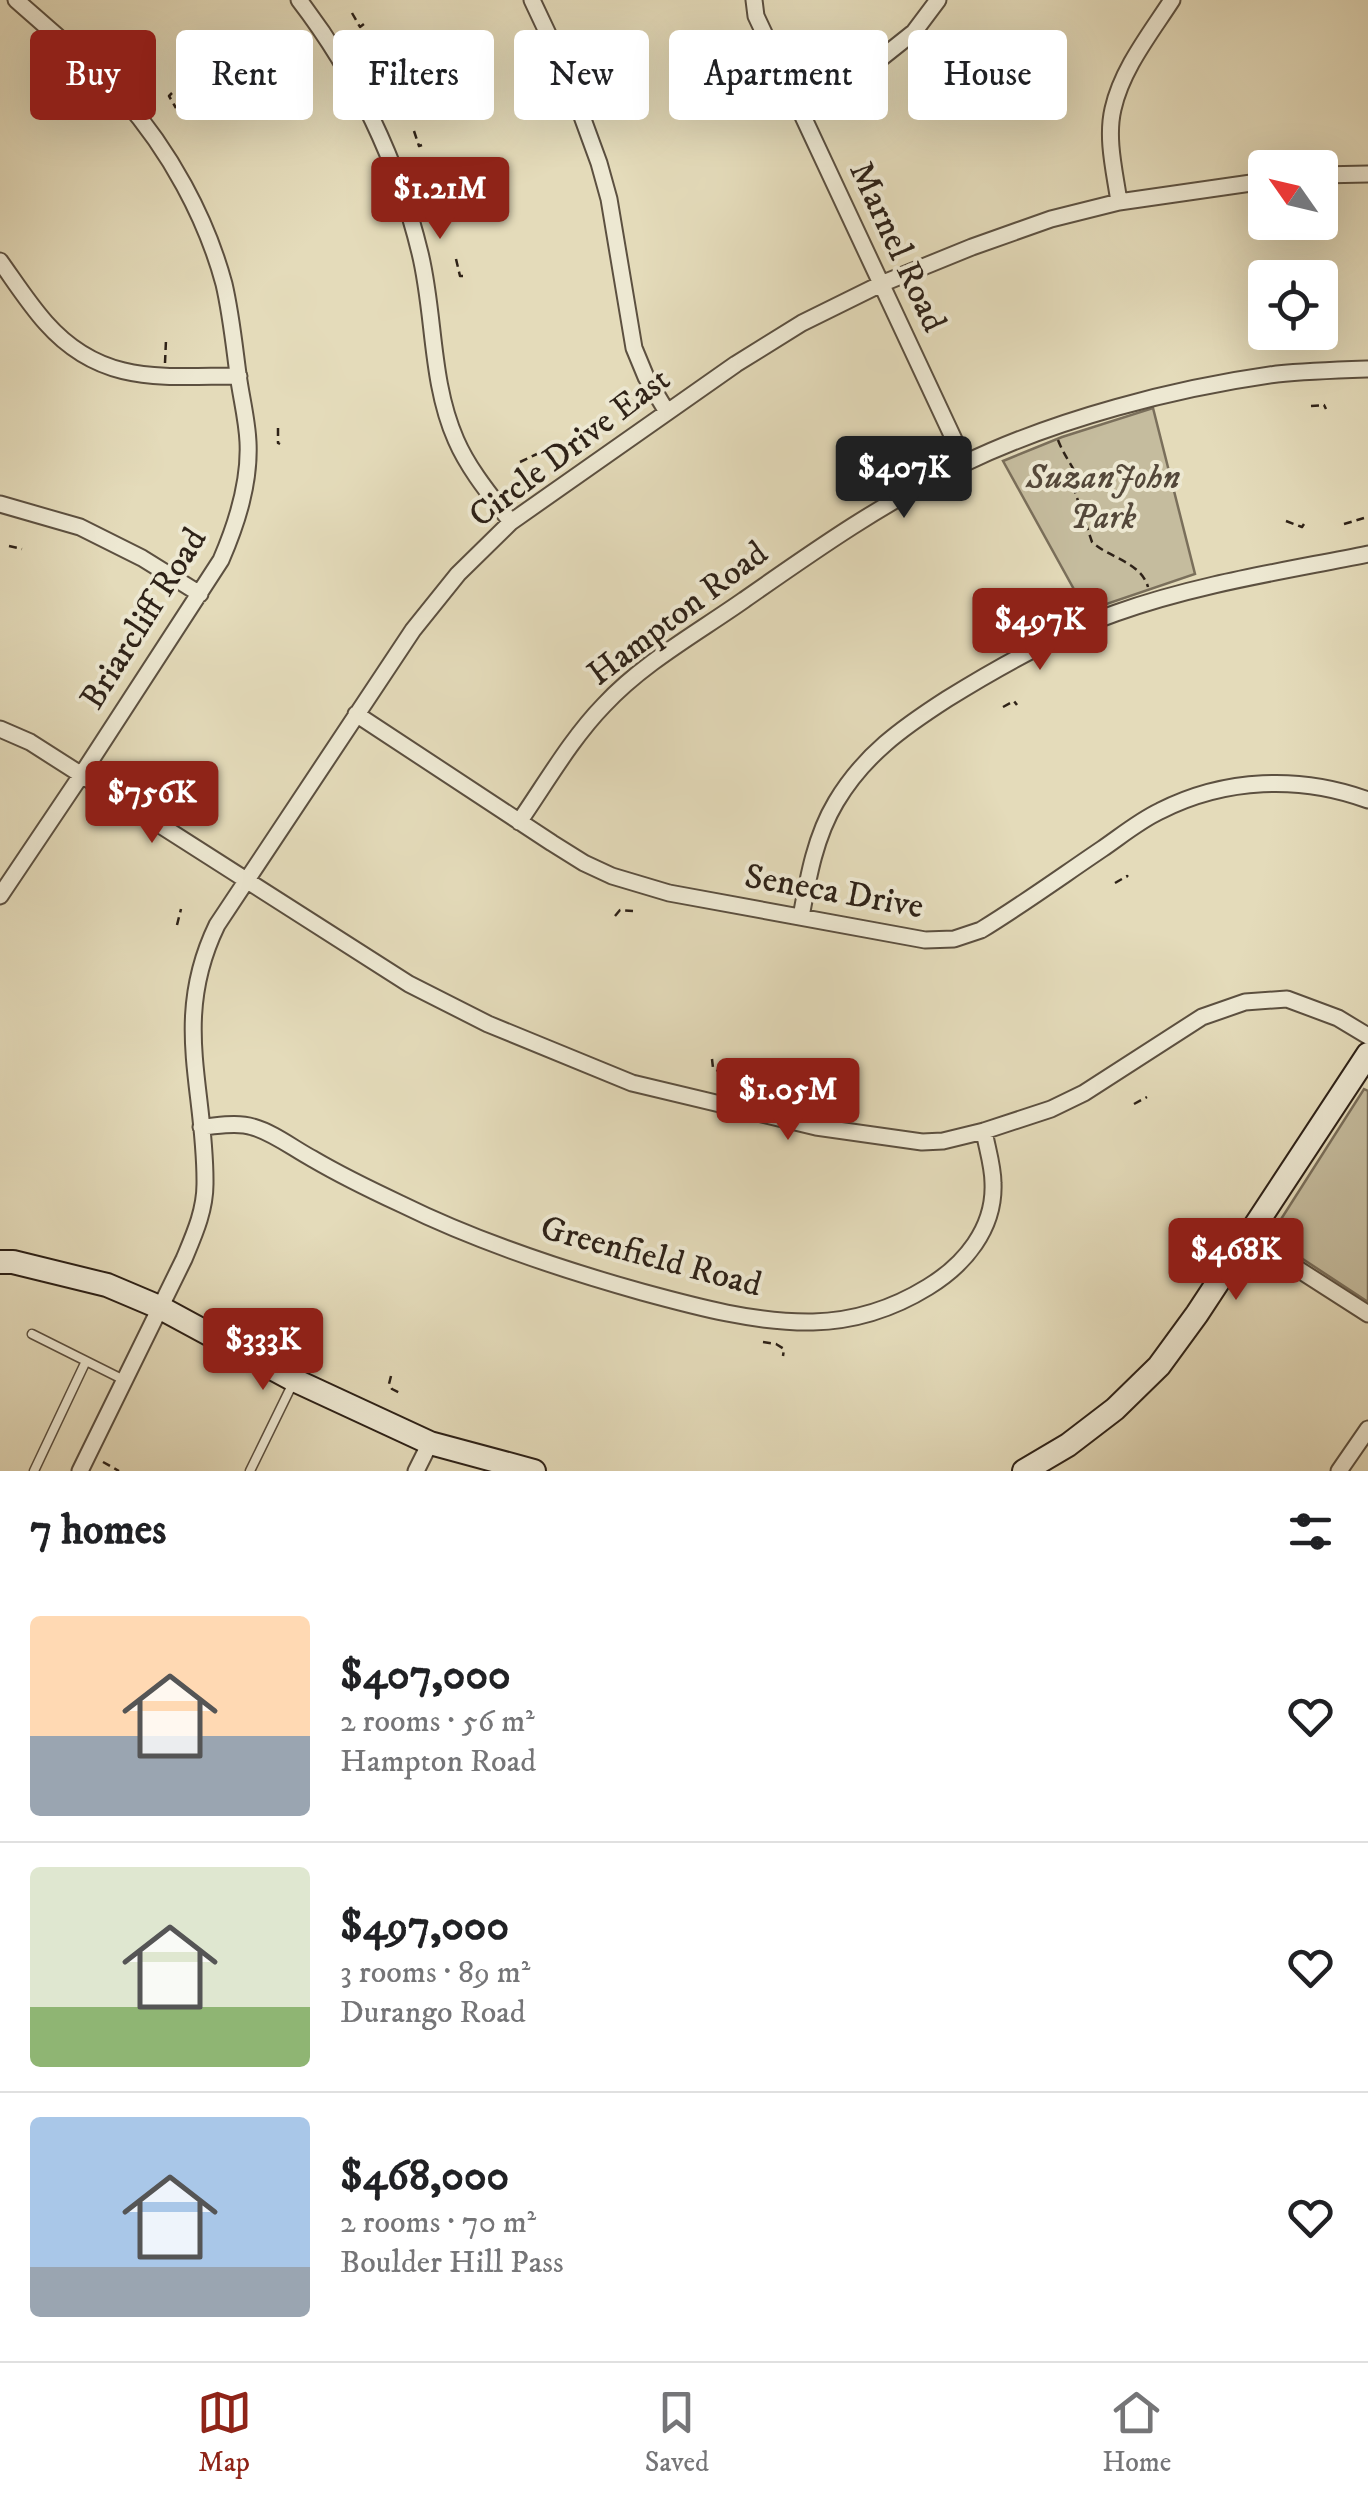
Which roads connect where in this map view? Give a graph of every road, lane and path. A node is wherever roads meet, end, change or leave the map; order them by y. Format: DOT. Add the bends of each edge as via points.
graph roads {
  1 [pos="16,0"];
  2 [pos="299,0"];
  3 [pos="532,0"];
  4 [pos="754,0"];
  5 [pos="938,0"];
  6 [pos="1172,0"];
  7 [pos="352,13"];
  8 [pos="364,24"];
  9 [pos="763,30"];
  10 [pos="888,53"];
  11 [pos="172,93"];
  12 [pos="176,108"];
  13 [pos="805,120"];
  14 [pos="414,131"];
  15 [pos="422,145"];
  16 [pos="432,174"];
  17 [pos="1368,174"];
  18 [pos="1338,175"];
  19 [pos="1248,183"];
  20 [pos="440,186"];
  21 [pos="1119,202"];
  22 [pos="456,259"];
  23 [pos="0,261"];
  24 [pos="463,276"];
  25 [pos="882,284"];
  26 [pos="166,340"];
  27 [pos="165,365"];
  28 [pos="1368,369"];
  29 [pos="238,376"];
  30 [pos="1311,406"];
  31 [pos="1326,409"];
  32 [pos="667,412"];
  33 [pos="278,428"];
  34 [pos="1057,436"];
  35 [pos="280,444"];
  36 [pos="537,454"];
  37 [pos="520,462"];
  38 [pos="965,463"];
  39 [pos="0,504"];
  40 [pos="1364,518"];
  41 [pos="1286,521"];
  42 [pos="510,522"];
  43 [pos="1304,524"];
  44 [pos="1344,524"];
  45 [pos="9,546"];
  46 [pos="22,549"];
  47 [pos="1368,554"];
  48 [pos="200,594"];
  49 [pos="1150,594"];
  50 [pos="1016,704"];
  51 [pos="1003,707"];
  52 [pos="356,714"];
  53 [pos="0,729"];
  54 [pos="82,774"];
  55 [pos="1368,800"];
  56 [pos="520,822"];
  57 [pos="1128,877"];
  58 [pos="246,881"];
  59 [pos="1115,883"];
  60 [pos="0,896"];
  61 [pos="181,910"];
  62 [pos="632,911"];
  63 [pos="615,916"];
  64 [pos="801,918"];
  65 [pos="177,925"];
  66 [pos="1368,1036"];
  67 [pos="1368,1054"];
  68 [pos="712,1059"];
  69 [pos="723,1074"];
  70 [pos="1147,1097"];
  71 [pos="1134,1104"];
  72 [pos="201,1128"];
  73 [pos="984,1131"];
  74 [pos="1248,1237"];
  75 [pos="0,1262"];
  76 [pos="159,1307"];
  77 [pos="1368,1314"];
  78 [pos="32,1334"];
  79 [pos="763,1342"];
  80 [pos="783,1356"];
  81 [pos="86,1361"];
  82 [pos="391,1376"];
  83 [pos="124,1380"];
  84 [pos="294,1380"];
  85 [pos="400,1393"];
  86 [pos="1368,1429"];
  87 [pos="430,1443"];
  88 [pos="98,1460"];
  89 [pos="34,1471"];
  90 [pos="80,1471"];
  91 [pos="119,1471"];
  92 [pos="250,1471"];
  93 [pos="416,1471"];
  94 [pos="534,1471"];
  95 [pos="1024,1471"];
  96 [pos="1339,1471"];
  1 -- 29 [label="street, Briarcliff Road" via="122,98 170,161 219,268"];
  2 -- 42 [label="street" via="346,68 390,161 421,255 445,410 464,456"];
  3 -- 32 [label="street" via="598,163 634,348"];
  4 -- 9 [label="street, Marnel Road"];
  5 -- 10 [label="street"];
  6 -- 21 [label="street" via="1134,58 1112,111"];
  7 -- 8 [label="path"];
  11 -- 12 [label="path"];
  13 -- 25 [label="street, Marnel Road"];
  14 -- 15 [label="path"];
  16 -- 20 [label="path"];
  17 -- 18 [label="street"];
  19 -- 21 [label="street, Circle Drive East"];
  21 -- 25 [label="street, Circle Drive East" via="1035,224"];
  22 -- 24 [label="path"];
  23 -- 29 [label="street" via="46,323 99,364 128,374"];
  25 -- 32 [label="street, Circle Drive East" via="802,323"];
  25 -- 38 [label="street, Marnel Road"];
  26 -- 27 [label="path"];
  28 -- 38 [label="street, Hampton Road" via="1276,374 1170,394 1057,426"];
  29 -- 48 [label="street, Briarcliff Road" via="248,444 241,505"];
  30 -- 31 [label="path"];
  32 -- 42 [label="street, Circle Drive East"];
  33 -- 35 [label="path"];
  34 -- 49 [label="path" via="1080,483 1074,492 1092,542 1142,574"];
  36 -- 37 [label="path"];
  38 -- 56 [label="street, Hampton Road" via="867,516 633,678 584,727"];
  39 -- 48 [label="street" via="80,527"];
  40 -- 44 [label="path"];
  41 -- 43 [label="path"];
  42 -- 52 [label="street, Circle Drive East" via="458,574"];
  45 -- 46 [label="path"];
  47 -- 64 [label="street" via="1117,613 985,676 902,728 862,767 830,813"];
  48 -- 54 [label="street, Briarcliff Road"];
  50 -- 51 [label="path"];
  52 -- 56 [label="street, Seneca Drive"];
  52 -- 58 [label="street, Circle Drive East"];
  53 -- 54 [label="street"];
  54 -- 58 [label="street"];
  54 -- 60 [label="street, Briarcliff Road"];
  55 -- 64 [label="street, Seneca Drive" via="1274,783 1198,796 1149,817 990,924 954,939"];
  56 -- 64 [label="street, Seneca Drive" via="612,876"];
  57 -- 59 [label="path"];
  58 -- 72 [label="street, Circle Drive East" via="216,925 198,973 192,1046"];
  58 -- 73 [label="street" via="409,984 632,1083 900,1140 942,1141"];
  61 -- 65 [label="path"];
  62 -- 63 [label="path"];
  66 -- 73 [label="street" via="1286,1000 1245,1002 1202,1017 1084,1093"];
  67 -- 74 [label="street"];
  68 -- 69 [label="path"];
  70 -- 71 [label="path"];
  72 -- 73 [label="street, Greenfield Road" via="258,1128 421,1214 591,1276 702,1308 816,1322 904,1301 969,1253 992,1199"];
  72 -- 76 [label="street, Circle Drive East" via="203,1206"];
  74 -- 77 [label="street"];
  74 -- 95 [label="street" via="1159,1366 1115,1409"];
  75 -- 76 [label="street" via="106,1285"];
  76 -- 83 [label="street, Circle Drive East"];
  76 -- 84 [label="street"];
  78 -- 81 [label="lane"];
  79 -- 80 [label="path" via="780,1346"];
  81 -- 83 [label="lane"];
  81 -- 89 [label="lane"];
  82 -- 85 [label="path"];
  83 -- 90 [label="street, Circle Drive East"];
  84 -- 87 [label="street"];
  84 -- 92 [label="lane"];
  86 -- 96 [label="street"];
  87 -- 93 [label="street"];
  87 -- 94 [label="street"];
  88 -- 91 [label="path"];
}
